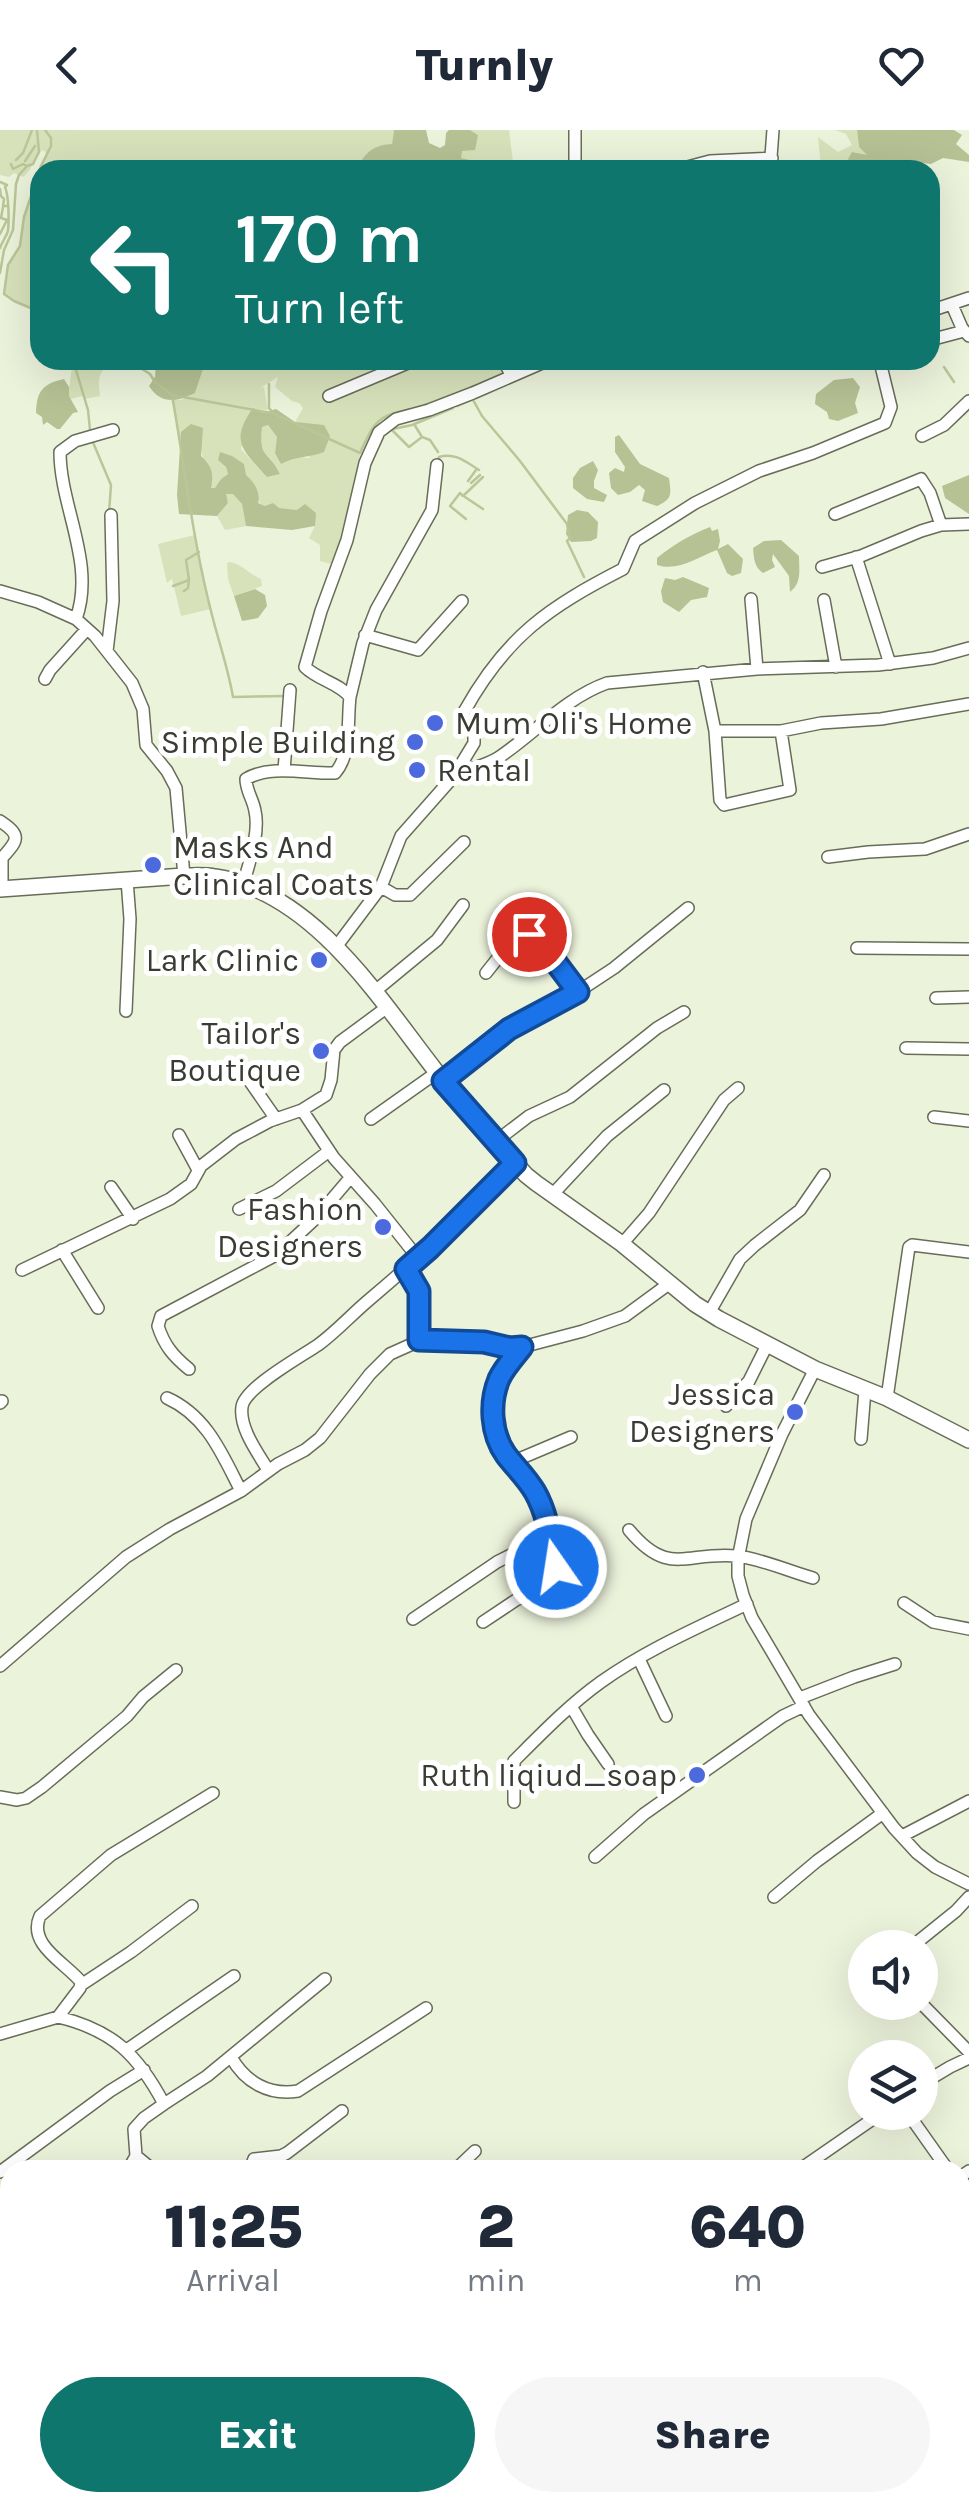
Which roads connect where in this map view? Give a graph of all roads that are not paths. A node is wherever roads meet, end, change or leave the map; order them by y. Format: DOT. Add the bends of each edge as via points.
graph roads {
  1 [pos="575,130"];
  2 [pos="773,130"];
  3 [pos="575,160"];
  4 [pos="771,160"];
  5 [pos="969,298"];
  6 [pos="952,305"];
  7 [pos="940,308"];
  8 [pos="967,333"];
  9 [pos="940,338"];
  10 [pos="391,370"];
  11 [pos="509,370"];
  12 [pos="526,370"];
  13 [pos="882,370"];
  14 [pos="512,376"];
  15 [pos="329,396"];
  16 [pos="969,401"];
  17 [pos="113,430"];
  18 [pos="922,436"];
  19 [pos="436,465"];
  20 [pos="835,514"];
  21 [pos="111,515"];
  22 [pos="969,524"];
  23 [pos="941,526"];
  24 [pos="856,557"];
  25 [pos="822,567"];
  26 [pos="0,592"];
  27 [pos="752,599"];
  28 [pos="824,600"];
  29 [pos="462,601"];
  30 [pos="76,619"];
  31 [pos="87,629"];
  32 [pos="366,635"];
  33 [pos="969,648"];
  34 [pos="107,651"];
  35 [pos="890,664"];
  36 [pos="836,667"];
  37 [pos="757,669"];
  38 [pos="703,672"];
  39 [pos="45,679"];
  40 [pos="290,690"];
  41 [pos="350,696"];
  42 [pos="969,704"];
  43 [pos="780,731"];
  44 [pos="715,732"];
  45 [pos="284,772"];
  46 [pos="454,776"];
  47 [pos="0,821"];
  48 [pos="969,834"];
  49 [pos="464,842"];
  50 [pos="828,857"];
  51 [pos="184,876"];
  52 [pos="126,880"];
  53 [pos="242,885"];
  54 [pos="381,887"];
  55 [pos="1,889"];
  56 [pos="463,905"];
  57 [pos="688,908"];
  58 [pos="336,947"];
  59 [pos="857,948"];
  60 [pos="969,948"];
  61 [pos="486,973"];
  62 [pos="374,992"];
  63 [pos="578,992"];
  64 [pos="969,997"];
  65 [pos="936,998"];
  66 [pos="386,1008"];
  67 [pos="126,1010"];
  68 [pos="684,1012"];
  69 [pos="906,1048"];
  70 [pos="969,1049"];
  71 [pos="242,1070"];
  72 [pos="440,1077"];
  73 [pos="738,1088"];
  74 [pos="664,1090"];
  75 [pos="302,1110"];
  76 [pos="934,1117"];
  77 [pos="370,1118"];
  78 [pos="276,1120"];
  79 [pos="969,1121"];
  80 [pos="179,1136"];
  81 [pos="496,1142"];
  82 [pos="328,1151"];
  83 [pos="515,1163"];
  84 [pos="198,1170"];
  85 [pos="824,1175"];
  86 [pos="350,1178"];
  87 [pos="111,1187"];
  88 [pos="552,1195"];
  89 [pos="239,1209"];
  90 [pos="133,1219"];
  91 [pos="622,1244"];
  92 [pos="62,1250"];
  93 [pos="969,1252"];
  94 [pos="418,1258"];
  95 [pos="406,1269"];
  96 [pos="22,1270"];
  97 [pos="670,1283"];
  98 [pos="98,1308"];
  99 [pos="709,1313"];
  100 [pos="419,1340"];
  101 [pos="767,1345"];
  102 [pos="522,1347"];
  103 [pos="188,1369"];
  104 [pos="814,1369"];
  105 [pos="865,1390"];
  106 [pos="167,1398"];
  107 [pos="887,1398"];
  108 [pos="726,1406"];
  109 [pos="570,1437"];
  110 [pos="861,1438"];
  111 [pos="969,1440"];
  112 [pos="512,1462"];
  113 [pos="268,1470"];
  114 [pos="241,1490"];
  115 [pos="629,1530"];
  116 [pos="550,1534"];
  117 [pos="738,1556"];
  118 [pos="812,1578"];
  119 [pos="904,1603"];
  120 [pos="746,1604"];
  121 [pos="412,1619"];
  122 [pos="482,1622"];
  123 [pos="969,1629"];
  124 [pos="640,1659"];
  125 [pos="895,1664"];
  126 [pos="0,1666"];
  127 [pos="176,1670"];
  128 [pos="802,1702"];
  129 [pos="572,1706"];
  130 [pos="666,1716"];
  131 [pos="608,1764"];
  132 [pos="213,1793"];
  133 [pos="0,1796"];
  134 [pos="969,1801"];
  135 [pos="514,1802"];
  136 [pos="883,1813"];
  137 [pos="902,1836"];
  138 [pos="595,1857"];
  139 [pos="969,1884"];
  140 [pos="969,1896"];
  141 [pos="774,1897"];
  142 [pos="192,1906"];
  143 [pos="932,1930"];
  144 [pos="234,1976"];
  145 [pos="325,1979"];
  146 [pos="81,1985"];
  147 [pos="426,2008"];
  148 [pos="58,2017"];
  149 [pos="937,2020"];
  150 [pos="0,2034"];
  151 [pos="128,2049"];
  152 [pos="969,2055"];
  153 [pos="231,2057"];
  154 [pos="144,2070"];
  155 [pos="938,2074"];
  156 [pos="164,2104"];
  157 [pos="342,2111"];
  158 [pos="857,2130"];
  159 [pos="920,2130"];
  160 [pos="475,2151"];
  161 [pos="136,2156"];
  162 [pos="16,2160"];
  163 [pos="134,2160"];
  164 [pos="141,2160"];
  165 [pos="254,2160"];
  166 [pos="466,2160"];
  167 [pos="813,2160"];
  168 [pos="941,2160"];
  1 -- 3 [label="street"];
  2 -- 4 [label="street"];
  5 -- 6 [label="street"];
  6 -- 7 [label="street"];
  6 -- 8 [label="street"];
  8 -- 9 [label="street"];
  10 -- 15 [label="street"];
  11 -- 14 [label="street"];
  12 -- 14 [label="street"];
  13 -- 46 [label="street" via="891,407 885,423 695,503 635,541 624,569 576,593 509,646 464,712 461,722 476,738"];
  14 -- 41 [label="street" via="396,419 375,438 306,667"];
  16 -- 18 [label="street"];
  17 -- 30 [label="street" via="60,452 82,576"];
  19 -- 32 [label="street" via="432,510"];
  20 -- 23 [label="street" via="920,479"];
  21 -- 34 [label="street"];
  22 -- 23 [label="street"];
  23 -- 24 [label="street"];
  24 -- 25 [label="street"];
  24 -- 35 [label="street"];
  26 -- 30 [label="street"];
  27 -- 37 [label="street"];
  28 -- 36 [label="street"];
  29 -- 32 [label="street" via="418,650"];
  30 -- 31 [label="street"];
  31 -- 34 [label="street"];
  31 -- 39 [label="street"];
  32 -- 41 [label="street"];
  33 -- 35 [label="street"];
  34 -- 51 [label="street" via="141,701 148,750 174,783"];
  35 -- 36 [label="street"];
  36 -- 37 [label="street"];
  37 -- 38 [label="street"];
  38 -- 44 [label="street"];
  38 -- 46 [label="street" via="597,687 492,762"];
  40 -- 45 [label="street"];
  41 -- 45 [label="street" via="339,770"];
  42 -- 43 [label="street"];
  43 -- 44 [label="street"];
  43 -- 44 [label="street" via="790,790 724,805"];
  45 -- 53 [label="street" via="246,779 256,822"];
  46 -- 54 [label="street" via="401,836"];
  47 -- 55 [label="street" via="16,841 2,858"];
  48 -- 50 [label="street" via="925,849"];
  49 -- 54 [label="street" via="410,895"];
  51 -- 52 [label="street"];
  51 -- 53 [label="street"];
  52 -- 55 [label="street"];
  52 -- 67 [label="street"];
  53 -- 58 [label="street" via="294,912"];
  54 -- 58 [label="street"];
  56 -- 62 [label="street" via="430,947"];
  57 -- 63 [label="street"];
  58 -- 62 [label="street"];
  59 -- 60 [label="street"];
  61 -- 63 [label="street" via="508,944 529,934"];
  62 -- 66 [label="street"];
  63 -- 72 [label="street"];
  64 -- 65 [label="street"];
  66 -- 72 [label="street"];
  66 -- 75 [label="street" via="340,1042 326,1096"];
  68 -- 81 [label="street" via="570,1097 528,1116"];
  69 -- 70 [label="street"];
  71 -- 78 [label="street"];
  72 -- 77 [label="street"];
  72 -- 81 [label="street"];
  73 -- 91 [label="street"];
  74 -- 88 [label="street" via="607,1136"];
  75 -- 78 [label="street"];
  75 -- 82 [label="street"];
  76 -- 79 [label="street"];
  78 -- 84 [label="street" via="236,1138"];
  80 -- 84 [label="street"];
  81 -- 83 [label="street"];
  82 -- 86 [label="street"];
  82 -- 89 [label="street" via="276,1191"];
  83 -- 88 [label="street"];
  83 -- 94 [label="street"];
  84 -- 90 [label="street" via="182,1191"];
  85 -- 99 [label="street" via="800,1210 740,1259"];
  86 -- 94 [label="street"];
  86 -- 103 [label="street" via="276,1254 161,1316 158,1326 169,1352"];
  87 -- 90 [label="street"];
  88 -- 91 [label="street"];
  90 -- 92 [label="street"];
  91 -- 97 [label="street"];
  92 -- 96 [label="street"];
  92 -- 98 [label="street"];
  93 -- 107 [label="street" via="908,1247"];
  94 -- 95 [label="street"];
  95 -- 100 [label="street" via="419,1291"];
  95 -- 113 [label="street" via="245,1399 244,1421"];
  97 -- 99 [label="street"];
  97 -- 102 [label="street" via="625,1316"];
  99 -- 101 [label="street"];
  100 -- 102 [label="street"];
  100 -- 113 [label="street" via="390,1354 320,1438"];
  101 -- 104 [label="street"];
  101 -- 108 [label="street" via="750,1381"];
  102 -- 112 [label="street" via="494,1396 496,1437"];
  104 -- 105 [label="street"];
  104 -- 117 [label="street" via="746,1519"];
  105 -- 107 [label="street"];
  105 -- 110 [label="street"];
  106 -- 114 [label="street" via="212,1434"];
  107 -- 111 [label="street"];
  109 -- 112 [label="street"];
  112 -- 116 [label="street" via="534,1492"];
  113 -- 114 [label="street"];
  114 -- 126 [label="street" via="115,1565"];
  115 -- 117 [label="street" via="652,1554 671,1561"];
  116 -- 121 [label="street"];
  116 -- 122 [label="street" via="554,1578"];
  117 -- 118 [label="street"];
  117 -- 120 [label="street"];
  119 -- 123 [label="street" via="933,1622"];
  120 -- 124 [label="street"];
  120 -- 128 [label="street"];
  124 -- 129 [label="street"];
  124 -- 130 [label="street"];
  125 -- 128 [label="street"];
  127 -- 133 [label="street" via="42,1787 17,1800"];
  128 -- 136 [label="street"];
  128 -- 138 [label="street" via="644,1814"];
  129 -- 131 [label="street"];
  129 -- 135 [label="street" via="514,1762"];
  132 -- 146 [label="street" via="130,1842 40,1916 40,1941"];
  134 -- 137 [label="street"];
  136 -- 137 [label="street"];
  136 -- 141 [label="street"];
  137 -- 139 [label="street" via="935,1866"];
  140 -- 143 [label="street"];
  142 -- 146 [label="street"];
  144 -- 151 [label="street"];
  145 -- 153 [label="street"];
  146 -- 148 [label="street"];
  147 -- 153 [label="street" via="298,2091 252,2082"];
  148 -- 150 [label="street"];
  148 -- 151 [label="street"];
  149 -- 152 [label="street"];
  151 -- 154 [label="street"];
  152 -- 155 [label="street"];
  153 -- 156 [label="street"];
  154 -- 156 [label="street"];
  154 -- 162 [label="street"];
  156 -- 161 [label="street" via="134,2129"];
  157 -- 165 [label="street" via="287,2153"];
  158 -- 167 [label="street"];
  159 -- 168 [label="street"];
  160 -- 166 [label="street"];
  161 -- 163 [label="street"];
  161 -- 164 [label="street"];
}
